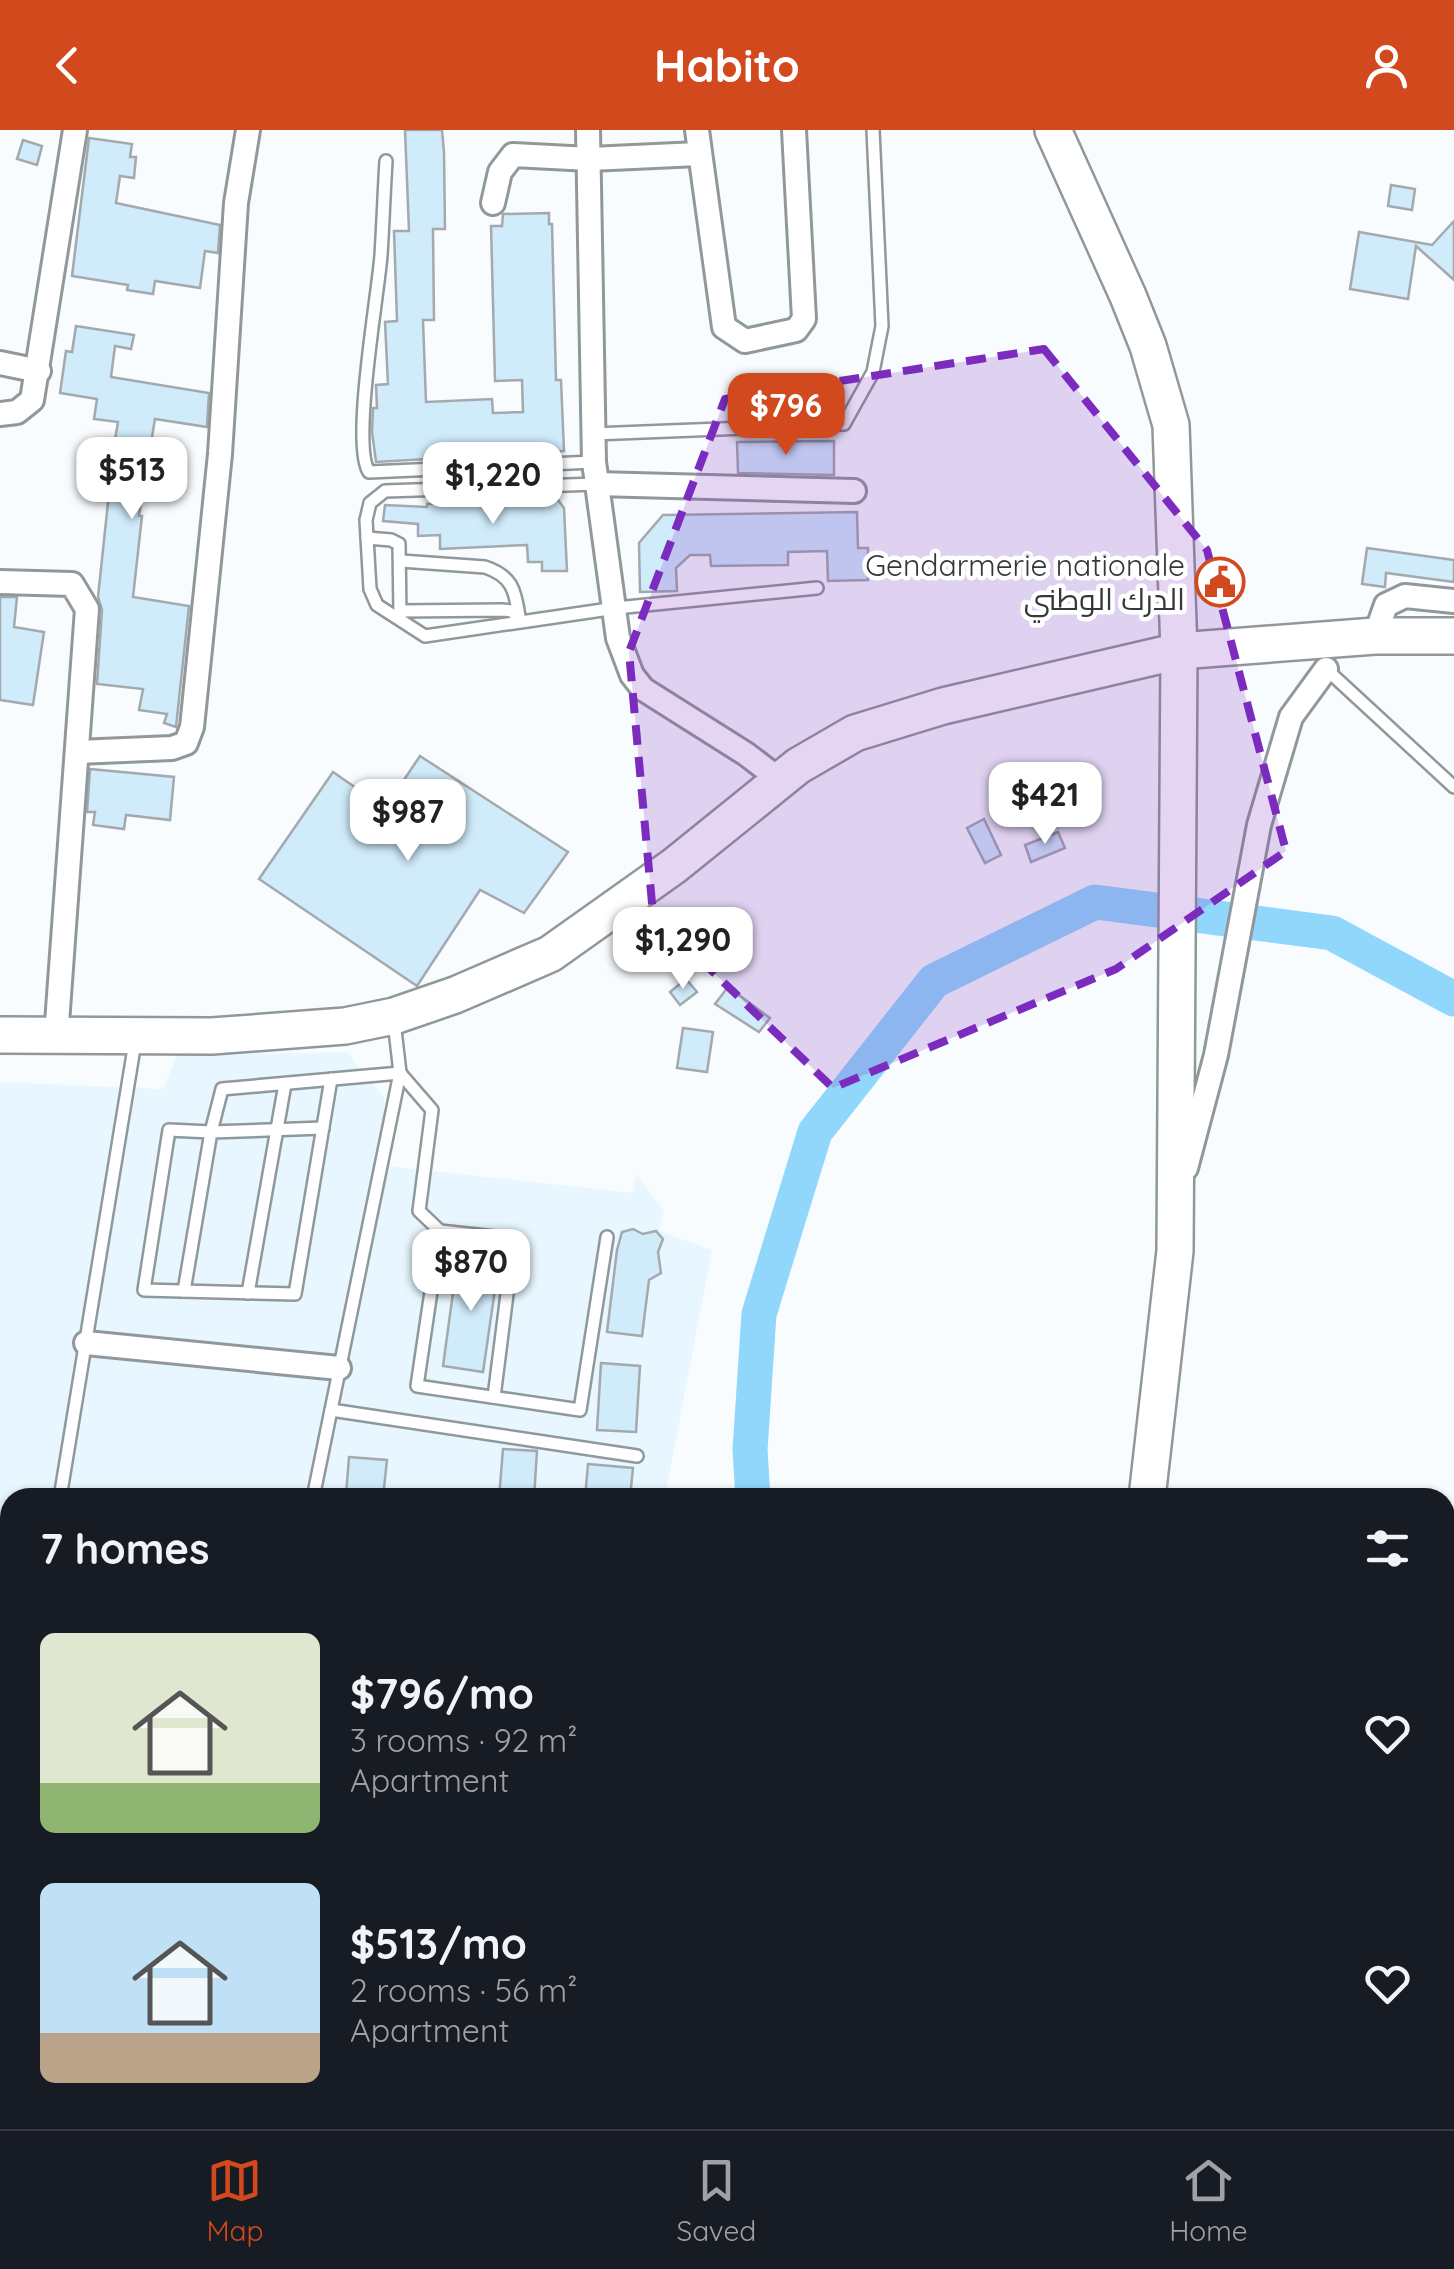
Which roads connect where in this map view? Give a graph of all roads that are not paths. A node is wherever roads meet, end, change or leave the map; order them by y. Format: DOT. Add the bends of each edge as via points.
graph roads {
  1 [pos="75,130"];
  2 [pos="248,130"];
  3 [pos="588,130"];
  4 [pos="697,130"];
  5 [pos="794,130"];
  6 [pos="874,130"];
  7 [pos="1053,130"];
  8 [pos="698,154"];
  9 [pos="590,160"];
  10 [pos="386,161"];
  11 [pos="493,203"];
  12 [pos="0,362"];
  13 [pos="39,370"];
  14 [pos="0,414"];
  15 [pos="593,434"];
  16 [pos="596,473"];
  17 [pos="854,491"];
  18 [pos="367,538"];
  19 [pos="400,561"];
  20 [pos="0,582"];
  21 [pos="817,588"];
  22 [pos="1454,601"];
  23 [pos="616,608"];
  24 [pos="400,616"];
  25 [pos="520,619"];
  26 [pos="1375,636"];
  27 [pos="1454,636"];
  28 [pos="1179,652"];
  29 [pos="1327,654"];
  30 [pos="77,752"];
  31 [pos="780,780"];
  32 [pos="1454,787"];
  33 [pos="394,1016"];
  34 [pos="0,1035"];
  35 [pos="56,1037"];
  36 [pos="136,1038"];
  37 [pos="400,1073"];
  38 [pos="331,1080"];
  39 [pos="285,1084"];
  40 [pos="322,1128"];
  41 [pos="276,1130"];
  42 [pos="211,1132"];
  43 [pos="1175,1210"];
  44 [pos="440,1230"];
  45 [pos="608,1237"];
  46 [pos="184,1291"];
  47 [pos="248,1293"];
  48 [pos="86,1343"];
  49 [pos="339,1368"];
  50 [pos="494,1397"];
  51 [pos="330,1410"];
  52 [pos="637,1456"];
  53 [pos="62,1488"];
  54 [pos="315,1488"];
  55 [pos="1148,1488"];
  1 -- 13 [label="street"];
  2 -- 30 [label="street" via="236,203 220,454 192,728 186,742 172,748"];
  3 -- 9 [label="street"];
  4 -- 8 [label="street"];
  5 -- 8 [label="street" via="804,319 785,333 746,340 724,327"];
  6 -- 15 [label="lane" via="882,326 873,372 844,424"];
  7 -- 28 [label="main road" via="1142,329 1171,424"];
  8 -- 9 [label="street"];
  9 -- 11 [label="street" via="513,154 500,172"];
  9 -- 15 [label="street"];
  10 -- 16 [label="lane" via="364,466 369,472"];
  12 -- 13 [label="street"];
  13 -- 14 [label="street" via="32,400"];
  15 -- 16 [label="street"];
  16 -- 17 [label="street"];
  16 -- 18 [label="lane" via="385,491 370,503"];
  16 -- 23 [label="street"];
  18 -- 19 [label="lane" via="399,544"];
  18 -- 24 [label="lane" via="370,589 377,605"];
  19 -- 24 [label="lane"];
  19 -- 25 [label="lane" via="498,571 515,590"];
  20 -- 30 [label="street" via="72,584 81,594 87,610"];
  21 -- 23 [label="lane"];
  22 -- 26 [label="street" via="1405,596 1386,605"];
  23 -- 25 [label="lane"];
  23 -- 31 [label="street" via="624,660 643,689"];
  24 -- 25 [label="lane" via="502,610"];
  24 -- 25 [label="lane" via="425,636"];
  26 -- 27 [label="main road"];
  26 -- 29 [label="main road"];
  28 -- 29 [label="main road"];
  28 -- 31 [label="main road" via="854,733"];
  28 -- 43 [label="main road"];
  29 -- 32 [label="lane"];
  29 -- 43 [label="street" via="1291,717 1259,826 1216,1055"];
  30 -- 35 [label="street"];
  31 -- 33 [label="main road" via="550,954"];
  33 -- 36 [label="main road" via="345,1026"];
  33 -- 37 [label="lane"];
  34 -- 35 [label="main road"];
  35 -- 36 [label="main road"];
  36 -- 48 [label="lane"];
  37 -- 38 [label="lane"];
  37 -- 44 [label="lane" via="432,1110 418,1211"];
  37 -- 49 [label="lane"];
  38 -- 39 [label="lane"];
  38 -- 40 [label="lane"];
  39 -- 41 [label="lane"];
  39 -- 42 [label="lane" via="222,1089"];
  40 -- 41 [label="lane"];
  40 -- 47 [label="lane" via="296,1294"];
  41 -- 42 [label="lane"];
  41 -- 47 [label="lane"];
  42 -- 46 [label="lane"];
  42 -- 46 [label="lane" via="169,1130 144,1290"];
  43 -- 55 [label="main road"];
  44 -- 50 [label="lane" via="514,1239"];
  44 -- 50 [label="lane" via="417,1386"];
  45 -- 50 [label="lane" via="580,1410"];
  46 -- 47 [label="lane"];
  48 -- 49 [label="street"];
  48 -- 53 [label="lane"];
  49 -- 51 [label="lane"];
  51 -- 52 [label="lane"];
  51 -- 54 [label="lane"];
}
